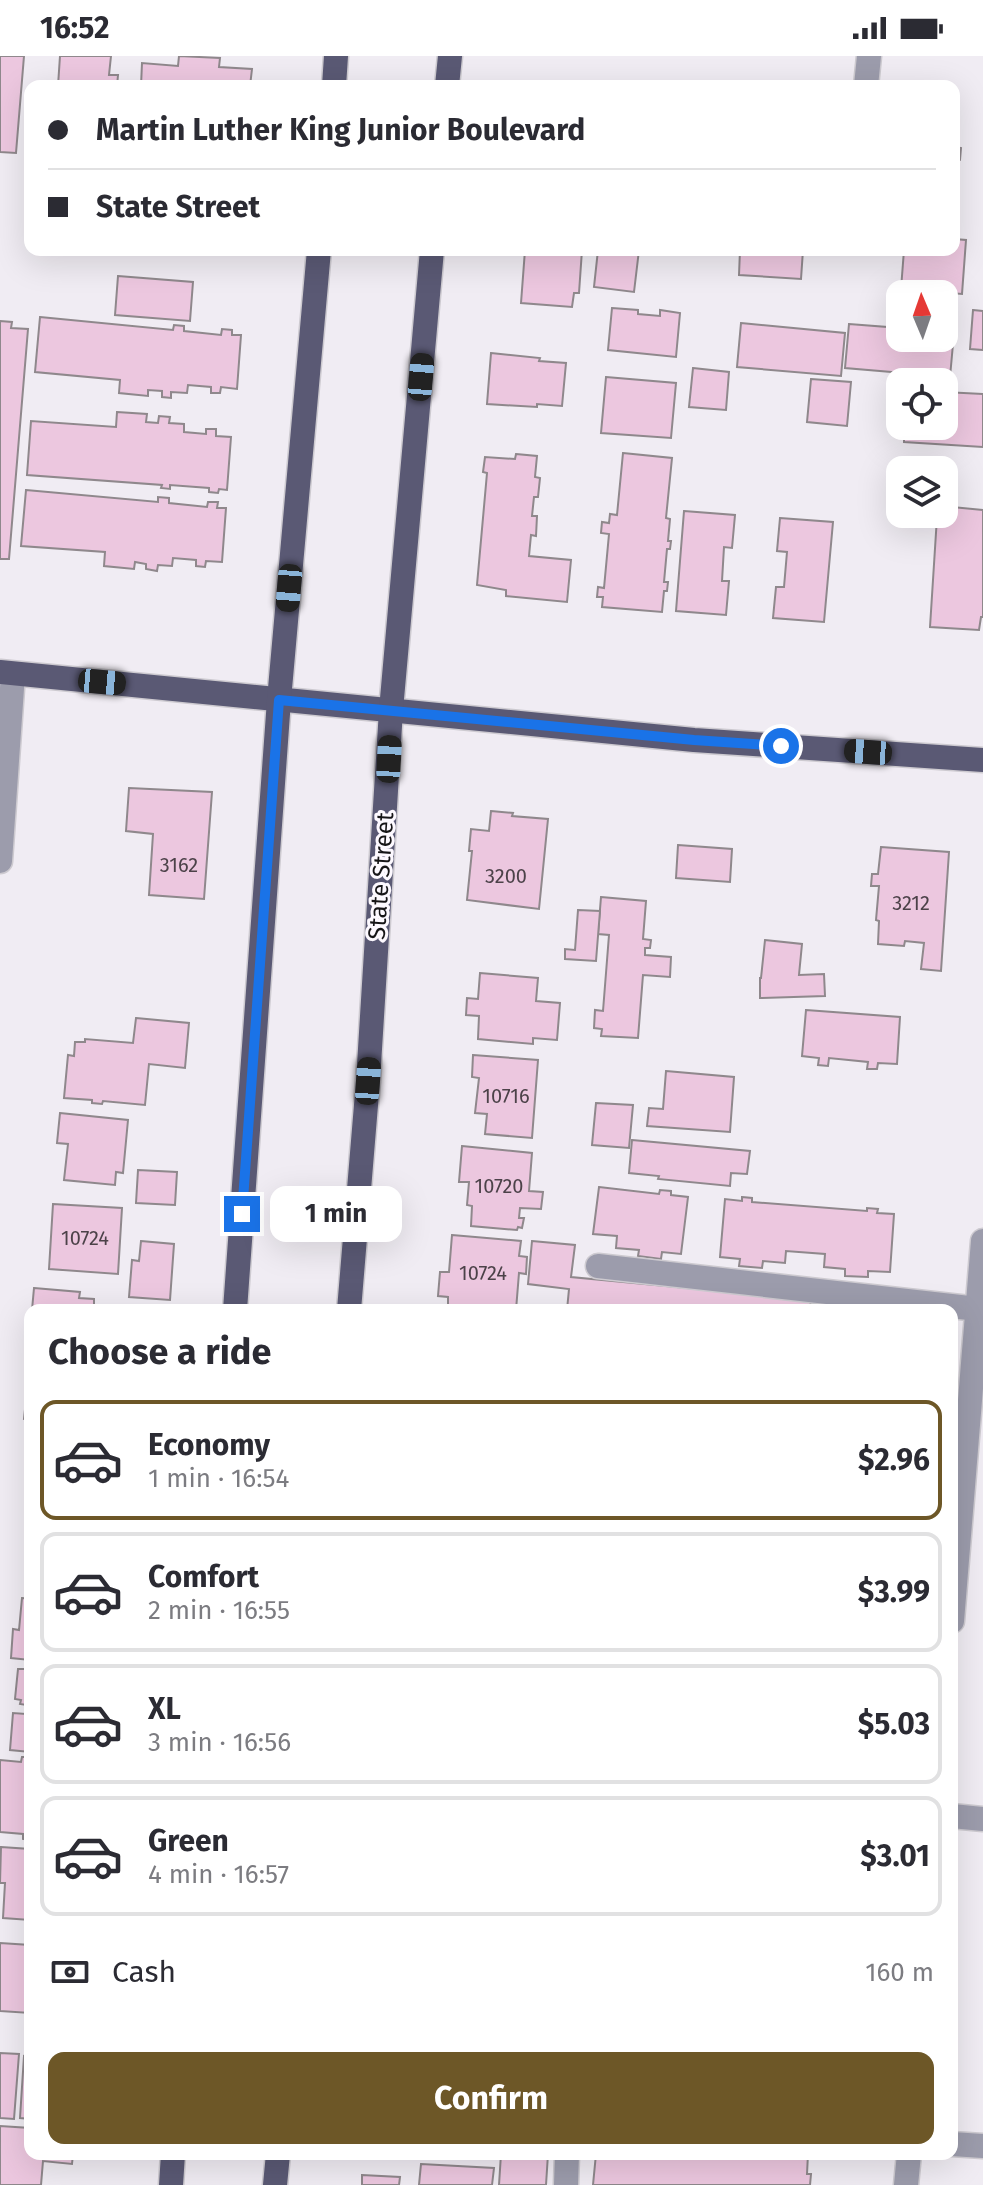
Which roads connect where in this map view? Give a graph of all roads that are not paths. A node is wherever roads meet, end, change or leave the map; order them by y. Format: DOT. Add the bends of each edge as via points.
graph roads {
  1 [pos="336,56"];
  2 [pos="450,56"];
  3 [pos="869,56"];
  4 [pos="334,80"];
  5 [pos="448,80"];
  6 [pos="867,80"];
  7 [pos="318,256"];
  8 [pos="431,256"];
  9 [pos="7,673"];
  10 [pos="279,700"];
  11 [pos="391,710"];
  12 [pos="983,760"];
  13 [pos="0,861"];
  14 [pos="983,1241"];
  15 [pos="598,1266"];
  16 [pos="235,1304"];
  17 [pos="349,1304"];
  18 [pos="934,1304"];
  19 [pos="958,1307"];
  20 [pos="978,1309"];
  21 [pos="976,1410"];
  22 [pos="958,1512"];
  23 [pos="958,1817"];
  24 [pos="983,1819"];
  25 [pos="958,2144"];
  26 [pos="983,2146"];
  27 [pos="173,2160"];
  28 [pos="277,2160"];
  29 [pos="567,2160"];
  30 [pos="908,2160"];
  31 [pos="171,2185"];
  32 [pos="275,2185"];
  33 [pos="566,2185"];
  34 [pos="906,2185"];
  1 -- 4 [label="main road"];
  2 -- 5 [label="main road"];
  3 -- 6 [label="street"];
  7 -- 10 [label="main road"];
  8 -- 11 [label="main road, State Street"];
  9 -- 10 [label="main road"];
  9 -- 13 [label="street"];
  10 -- 11 [label="main road"];
  10 -- 16 [label="main road"];
  11 -- 12 [label="main road" via="694,740"];
  11 -- 17 [label="main road, State Street"];
  14 -- 20 [label="street"];
  15 -- 18 [label="street"];
  19 -- 20 [label="street"];
  20 -- 21 [label="street"];
  21 -- 22 [label="street"];
  23 -- 24 [label="street"];
  25 -- 26 [label="street"];
  27 -- 31 [label="main road"];
  28 -- 32 [label="main road"];
  29 -- 33 [label="street"];
  30 -- 34 [label="street"];
}
